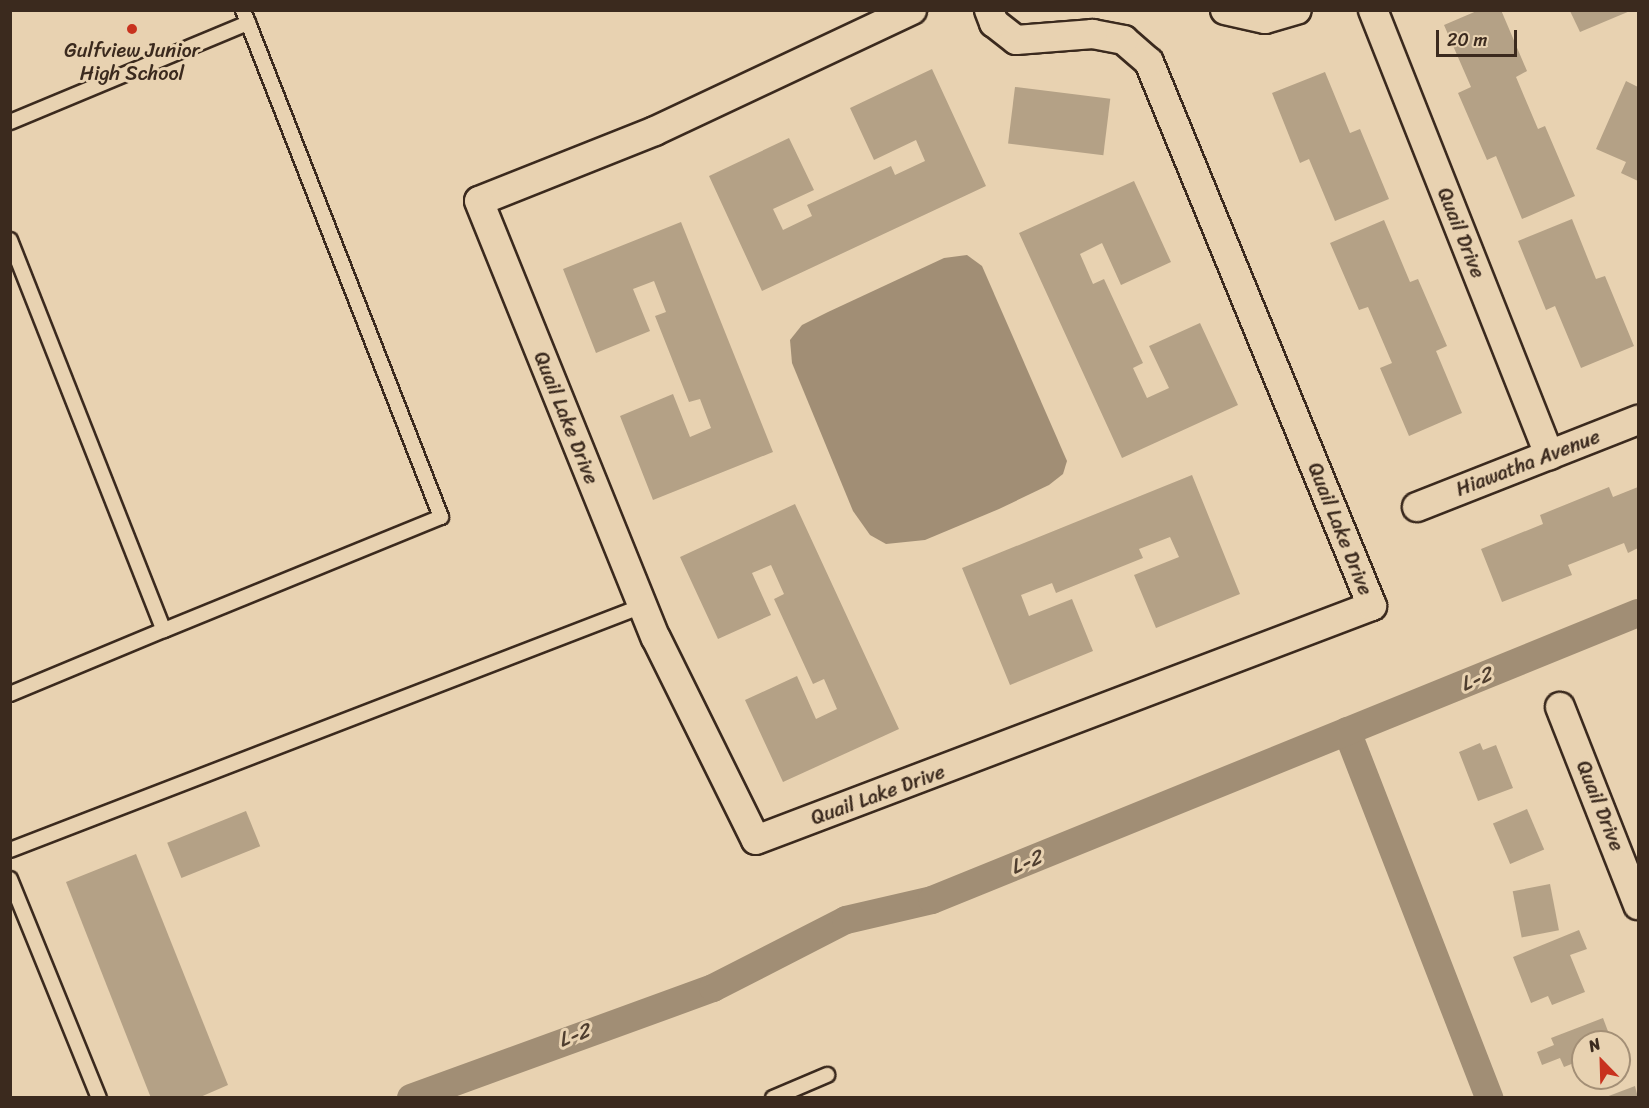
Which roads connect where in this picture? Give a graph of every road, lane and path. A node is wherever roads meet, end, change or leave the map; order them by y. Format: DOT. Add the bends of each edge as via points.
graph roads {
  1 [pos="912,10"];
  2 [pos="989,10"];
  3 [pos="1225,10"];
  4 [pos="1296,10"];
  5 [pos="1373,10"];
  6 [pos="245,17"];
  7 [pos="10,122"];
  8 [pos="10,240"];
  9 [pos="1638,420"];
  10 [pos="1549,455"];
  11 [pos="1417,507"];
  12 [pos="642,606"];
  13 [pos="164,630"];
  14 [pos="10,694"];
  15 [pos="1560,707"];
  16 [pos="10,850"];
  17 [pos="1629,853"];
  18 [pos="10,879"];
  19 [pos="1638,905"];
  20 [pos="827,1075"];
  21 [pos="99,1098"];
  22 [pos="773,1098"];
  1 -- 12 [label="street, Quail Lake Drive" via="655,130 479,201"];
  2 -- 12 [label="street, Quail Lake Drive" via="994,23 1016,40 1093,34 1124,40 1149,62 1372,606 756,840 698,732"];
  3 -- 4 [label="street" via="1265,19"];
  5 -- 10 [label="street, Quail Drive"];
  6 -- 7 [label="lane"];
  6 -- 13 [label="lane" via="441,517"];
  8 -- 13 [label="lane"];
  9 -- 10 [label="street, Hiawatha Avenue"];
  10 -- 11 [label="street, Hiawatha Avenue"];
  12 -- 16 [label="lane"];
  13 -- 14 [label="lane"];
  15 -- 17 [label="street, Quail Drive"];
  17 -- 19 [label="street, Quail Drive"];
  18 -- 21 [label="lane"];
  20 -- 22 [label="lane"];
}
